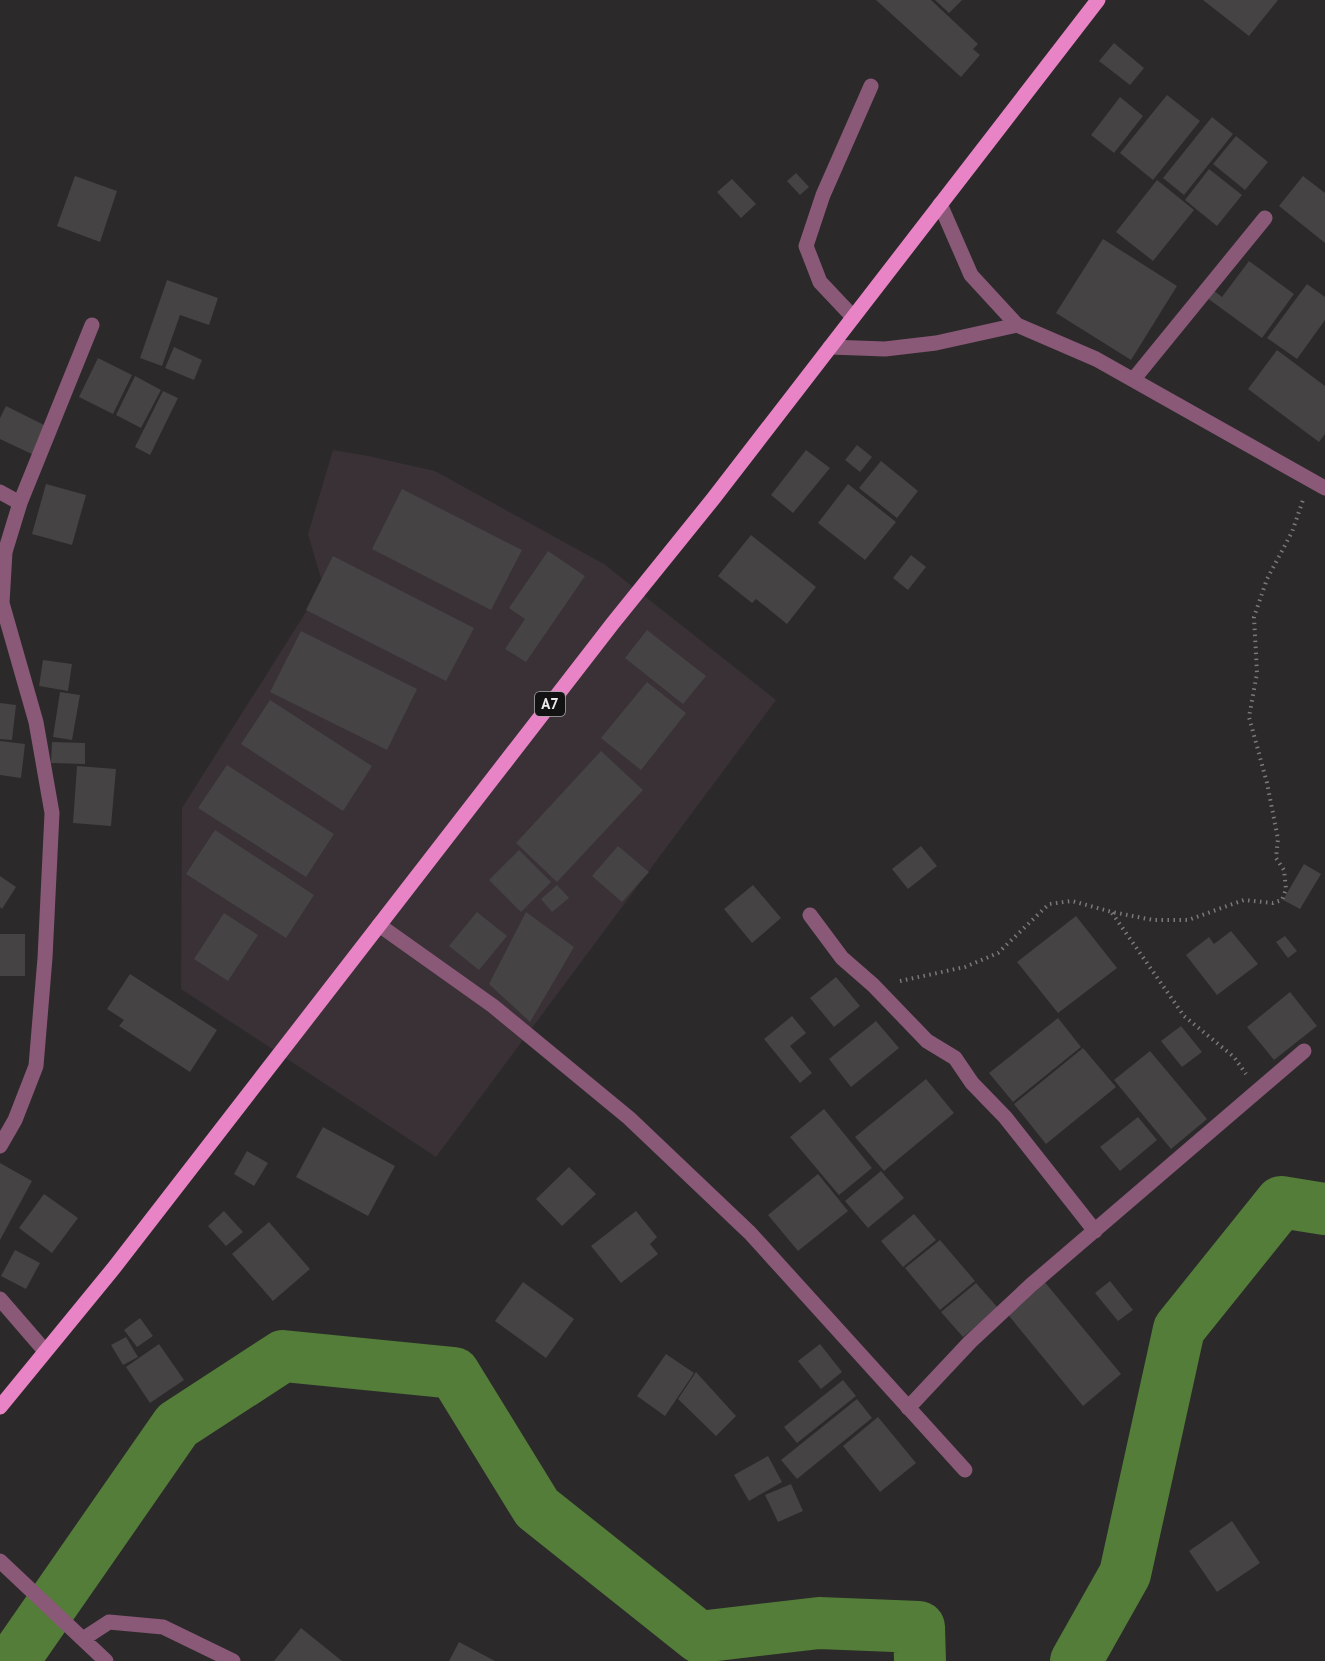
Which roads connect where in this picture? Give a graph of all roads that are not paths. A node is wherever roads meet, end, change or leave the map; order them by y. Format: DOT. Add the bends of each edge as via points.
graph roads {
  1 [pos="1098,0"];
  2 [pos="871,86"];
  3 [pos="940,204"];
  4 [pos="1265,218"];
  5 [pos="853,317"];
  6 [pos="92,325"];
  7 [pos="1017,325"];
  8 [pos="830,346"];
  9 [pos="1133,380"];
  10 [pos="1325,488"];
  11 [pos="0,492"];
  12 [pos="20,503"];
  13 [pos="810,915"];
  14 [pos="379,925"];
  15 [pos="1304,1051"];
  16 [pos="0,1146"];
  17 [pos="1095,1231"];
  18 [pos="0,1299"];
  19 [pos="45,1351"];
  20 [pos="0,1407"];
  21 [pos="908,1408"];
  22 [pos="965,1470"];
  23 [pos="0,1561"];
  24 [pos="77,1633"];
  25 [pos="106,1661"];
  26 [pos="233,1661"];
  1 -- 3 [label="main road, A7"];
  2 -- 5 [label="street" via="823,195 806,246 820,282"];
  3 -- 5 [label="main road, A7"];
  3 -- 7 [label="street" via="971,275"];
  4 -- 9 [label="street"];
  5 -- 8 [label="main road, A7"];
  6 -- 12 [label="street"];
  7 -- 8 [label="street" via="885,350"];
  7 -- 9 [label="street" via="1096,359"];
  8 -- 14 [label="main road, A7"];
  9 -- 10 [label="street"];
  11 -- 12 [label="street"];
  12 -- 16 [label="street" via="5,552 2,603 36,722 52,813 36,1066 15,1120"];
  13 -- 17 [label="street" via="842,958 927,1041 955,1058"];
  14 -- 19 [label="main road, A7"];
  14 -- 21 [label="street" via="493,1006 629,1119 750,1233"];
  15 -- 17 [label="street"];
  17 -- 21 [label="street" via="970,1342"];
  18 -- 19 [label="street"];
  19 -- 20 [label="main road, A7"];
  21 -- 22 [label="street"];
  23 -- 24 [label="street"];
  24 -- 25 [label="street"];
  24 -- 26 [label="street" via="109,1622 163,1627"];
}
